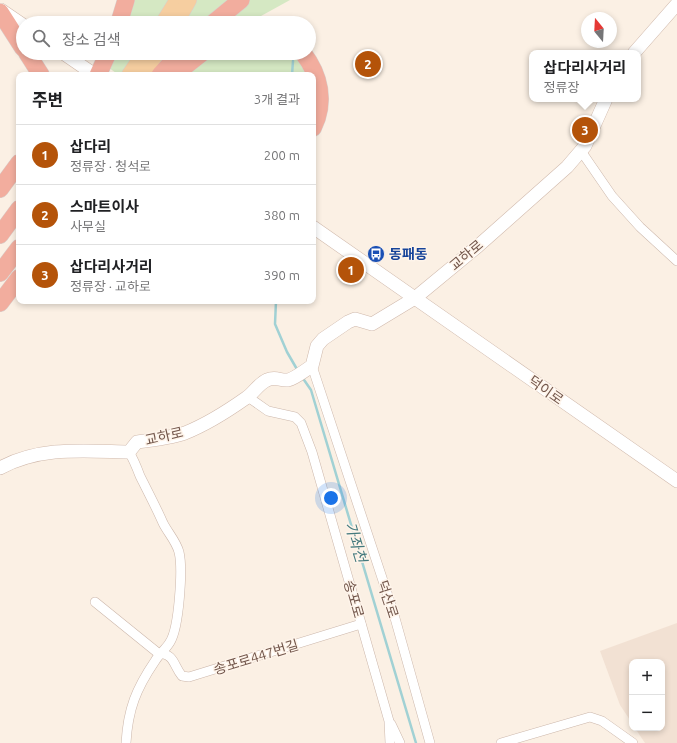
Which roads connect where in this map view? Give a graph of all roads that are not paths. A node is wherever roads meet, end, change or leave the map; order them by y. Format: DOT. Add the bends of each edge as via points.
graph roads {
  1 [pos="126,0"];
  2 [pos="177,0"];
  3 [pos="189,0"];
  4 [pos="239,2"];
  5 [pos="677,4"];
  6 [pos="0,11"];
  7 [pos="122,16"];
  8 [pos="167,16"];
  9 [pos="180,16"];
  10 [pos="222,16"];
  11 [pos="16,21"];
  12 [pos="16,37"];
  13 [pos="637,50"];
  14 [pos="31,60"];
  15 [pos="73,60"];
  16 [pos="105,60"];
  17 [pos="143,60"];
  18 [pos="152,60"];
  19 [pos="167,60"];
  20 [pos="193,60"];
  21 [pos="308,60"];
  22 [pos="39,72"];
  23 [pos="91,72"];
  24 [pos="99,72"];
  25 [pos="142,72"];
  26 [pos="143,72"];
  27 [pos="144,72"];
  28 [pos="178,72"];
  29 [pos="315,72"];
  30 [pos="316,74"];
  31 [pos="605,102"];
  32 [pos="316,123"];
  33 [pos="581,151"];
  34 [pos="16,167"];
  35 [pos="0,189"];
  36 [pos="16,214"];
  37 [pos="316,229"];
  38 [pos="0,234"];
  39 [pos="16,252"];
  40 [pos="677,261"];
  41 [pos="0,273"];
  42 [pos="16,282"];
  43 [pos="16,289"];
  44 [pos="414,298"];
  45 [pos="0,304"];
  46 [pos="303,371"];
  47 [pos="248,397"];
  48 [pos="129,452"];
  49 [pos="0,468"];
  50 [pos="677,481"];
  51 [pos="95,602"];
  52 [pos="361,624"];
  53 [pos="161,653"];
  54 [pos="389,721"];
  55 [pos="126,743"];
  56 [pos="390,743"];
  57 [pos="400,743"];
  58 [pos="430,743"];
  59 [pos="501,743"];
  60 [pos="633,743"];
  1 -- 7 [label="highway"];
  2 -- 8 [label="main road"];
  3 -- 9 [label="main road"];
  4 -- 10 [label="highway"];
  5 -- 13 [label="street"];
  6 -- 11 [label="street"];
  6 -- 12 [label="highway"];
  14 -- 22 [label="highway"];
  15 -- 23 [label="street"];
  16 -- 24 [label="highway"];
  17 -- 25 [label="main road"];
  18 -- 26 [label="main road"];
  19 -- 27 [label="highway"];
  20 -- 28 [label="highway"];
  21 -- 29 [label="highway"];
  30 -- 32 [label="highway" via="320,89"];
  31 -- 33 [label="street, 교하로"];
  33 -- 40 [label="street" via="612,196 640,227"];
  33 -- 44 [label="street, 교하로" via="567,167 478,246"];
  34 -- 35 [label="highway"];
  36 -- 38 [label="highway"];
  37 -- 44 [label="street, 덕이로"];
  39 -- 41 [label="highway"];
  42 -- 45 [label="highway"];
  43 -- 45 [label="highway"];
  44 -- 46 [label="street, 교하로" via="372,324 355,319 348,322 323,339"];
  44 -- 50 [label="street, 덕이로"];
  46 -- 47 [label="street, 교하로" via="288,380 269,379 261,383"];
  46 -- 58 [label="street, 덕산로" via="393,611"];
  47 -- 48 [label="street, 교하로" via="185,433 137,442"];
  47 -- 52 [label="street, 송포로" via="268,411 295,417 301,423 312,452"];
  48 -- 49 [label="street, 교하로" via="47,452 23,458"];
  48 -- 53 [label="street" via="179,552 181,575 175,633"];
  51 -- 53 [label="street, 송포로447번길"];
  52 -- 53 [label="street, 송포로447번길" via="189,677 182,676 174,660"];
  52 -- 54 [label="street, 송포로"];
  53 -- 55 [label="street" via="139,687 130,709"];
  54 -- 56 [label="street, 송포로"];
  54 -- 57 [label="street"];
  59 -- 60 [label="street" via="590,717 602,721"];
}
